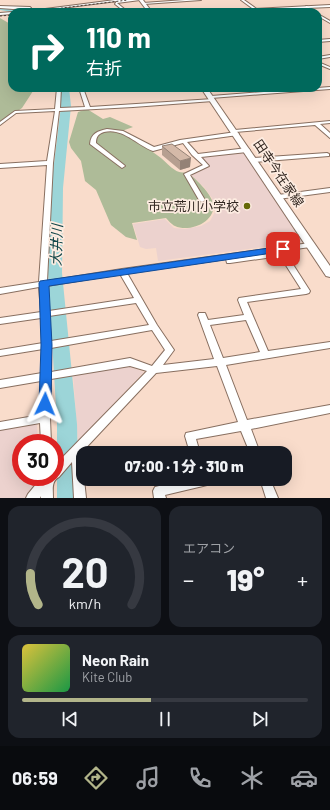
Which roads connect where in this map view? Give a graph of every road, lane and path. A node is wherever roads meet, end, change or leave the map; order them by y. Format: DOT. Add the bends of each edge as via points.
graph roads {
  1 [pos="122,0"];
  2 [pos="200,0"];
  3 [pos="242,0"];
  4 [pos="141,1"];
  5 [pos="116,3"];
  6 [pos="0,6"];
  7 [pos="72,6"];
  8 [pos="330,6"];
  9 [pos="306,7"];
  10 [pos="56,8"];
  11 [pos="81,8"];
  12 [pos="122,8"];
  13 [pos="254,8"];
  14 [pos="294,8"];
  15 [pos="59,92"];
  16 [pos="82,92"];
  17 [pos="207,92"];
  18 [pos="287,92"];
  19 [pos="212,99"];
  20 [pos="88,108"];
  21 [pos="57,110"];
  22 [pos="330,122"];
  23 [pos="316,123"];
  24 [pos="0,124"];
  25 [pos="236,132"];
  26 [pos="330,136"];
  27 [pos="184,140"];
  28 [pos="247,150"];
  29 [pos="327,155"];
  30 [pos="197,156"];
  31 [pos="254,160"];
  32 [pos="50,164"];
  33 [pos="0,166"];
  34 [pos="122,166"];
  35 [pos="330,190"];
  36 [pos="278,196"];
  37 [pos="202,200"];
  38 [pos="310,245"];
  39 [pos="228,256"];
  40 [pos="122,271"];
  41 [pos="330,274"];
  42 [pos="44,283"];
  43 [pos="0,291"];
  44 [pos="139,300"];
  45 [pos="45,314"];
  46 [pos="249,317"];
  47 [pos="0,321"];
  48 [pos="154,327"];
  49 [pos="47,345"];
  50 [pos="330,345"];
  51 [pos="0,353"];
  52 [pos="265,355"];
  53 [pos="220,362"];
  54 [pos="154,370"];
  55 [pos="46,376"];
  56 [pos="0,384"];
  57 [pos="330,409"];
  58 [pos="45,418"];
  59 [pos="245,425"];
  60 [pos="0,426"];
  61 [pos="46,434"];
  62 [pos="82,446"];
  63 [pos="193,446"];
  64 [pos="252,446"];
  65 [pos="76,452"];
  66 [pos="64,464"];
  67 [pos="42,486"];
  68 [pos="49,486"];
  69 [pos="79,486"];
  70 [pos="181,486"];
  71 [pos="268,486"];
  72 [pos="32,498"];
  73 [pos="47,498"];
  74 [pos="80,498"];
  75 [pos="160,498"];
  76 [pos="272,498"];
  1 -- 7 [label="street"];
  2 -- 4 [label="street"];
  3 -- 13 [label="street"];
  4 -- 5 [label="street"];
  5 -- 11 [label="street"];
  5 -- 12 [label="street"];
  6 -- 7 [label="street"];
  7 -- 10 [label="street"];
  8 -- 9 [label="street"];
  9 -- 14 [label="street"];
  15 -- 21 [label="street"];
  16 -- 20 [label="street"];
  17 -- 19 [label="main road, 田寺今在家線"];
  18 -- 19 [label="street"];
  19 -- 20 [label="street"];
  19 -- 25 [label="main road, 田寺今在家線"];
  20 -- 21 [label="street"];
  21 -- 24 [label="street" via="14,112"];
  21 -- 32 [label="street"];
  22 -- 23 [label="street"];
  23 -- 25 [label="street"];
  23 -- 26 [label="street"];
  25 -- 27 [label="street"];
  25 -- 28 [label="main road, 田寺今在家線"];
  27 -- 30 [label="street"];
  27 -- 34 [label="street" via="153,149 115,130 107,129 94,136 93,144"];
  28 -- 30 [label="street"];
  28 -- 31 [label="main road, 田寺今在家線"];
  29 -- 31 [label="street"];
  30 -- 37 [label="street" via="206,166 187,174"];
  31 -- 36 [label="main road, 田寺今在家線"];
  32 -- 33 [label="street"];
  32 -- 42 [label="street"];
  35 -- 36 [label="street"];
  36 -- 38 [label="main road, 田寺今在家線"];
  38 -- 39 [label="street"];
  38 -- 41 [label="main road, 田寺今在家線"];
  39 -- 40 [label="street"];
  39 -- 46 [label="street" via="230,261 282,254 306,291 242,300"];
  40 -- 42 [label="street"];
  40 -- 44 [label="street"];
  42 -- 43 [label="street"];
  42 -- 45 [label="street"];
  44 -- 45 [label="street"];
  44 -- 48 [label="street"];
  45 -- 47 [label="street"];
  45 -- 49 [label="street"];
  46 -- 52 [label="street"];
  46 -- 53 [label="street" via="204,319"];
  48 -- 49 [label="street"];
  48 -- 54 [label="street" via="170,350"];
  49 -- 51 [label="street"];
  49 -- 55 [label="street"];
  50 -- 52 [label="street"];
  52 -- 53 [label="street"];
  53 -- 54 [label="street"];
  53 -- 59 [label="street"];
  54 -- 55 [label="street" via="130,362"];
  54 -- 62 [label="street"];
  55 -- 56 [label="street"];
  55 -- 58 [label="street"];
  57 -- 59 [label="street"];
  58 -- 60 [label="street"];
  58 -- 61 [label="street"];
  59 -- 63 [label="street" via="190,436"];
  59 -- 64 [label="street"];
  65 -- 66 [label="street"];
  67 -- 72 [label="street"];
  68 -- 73 [label="street"];
  69 -- 74 [label="street"];
  70 -- 75 [label="street" via="159,491"];
  71 -- 76 [label="street"];
}
